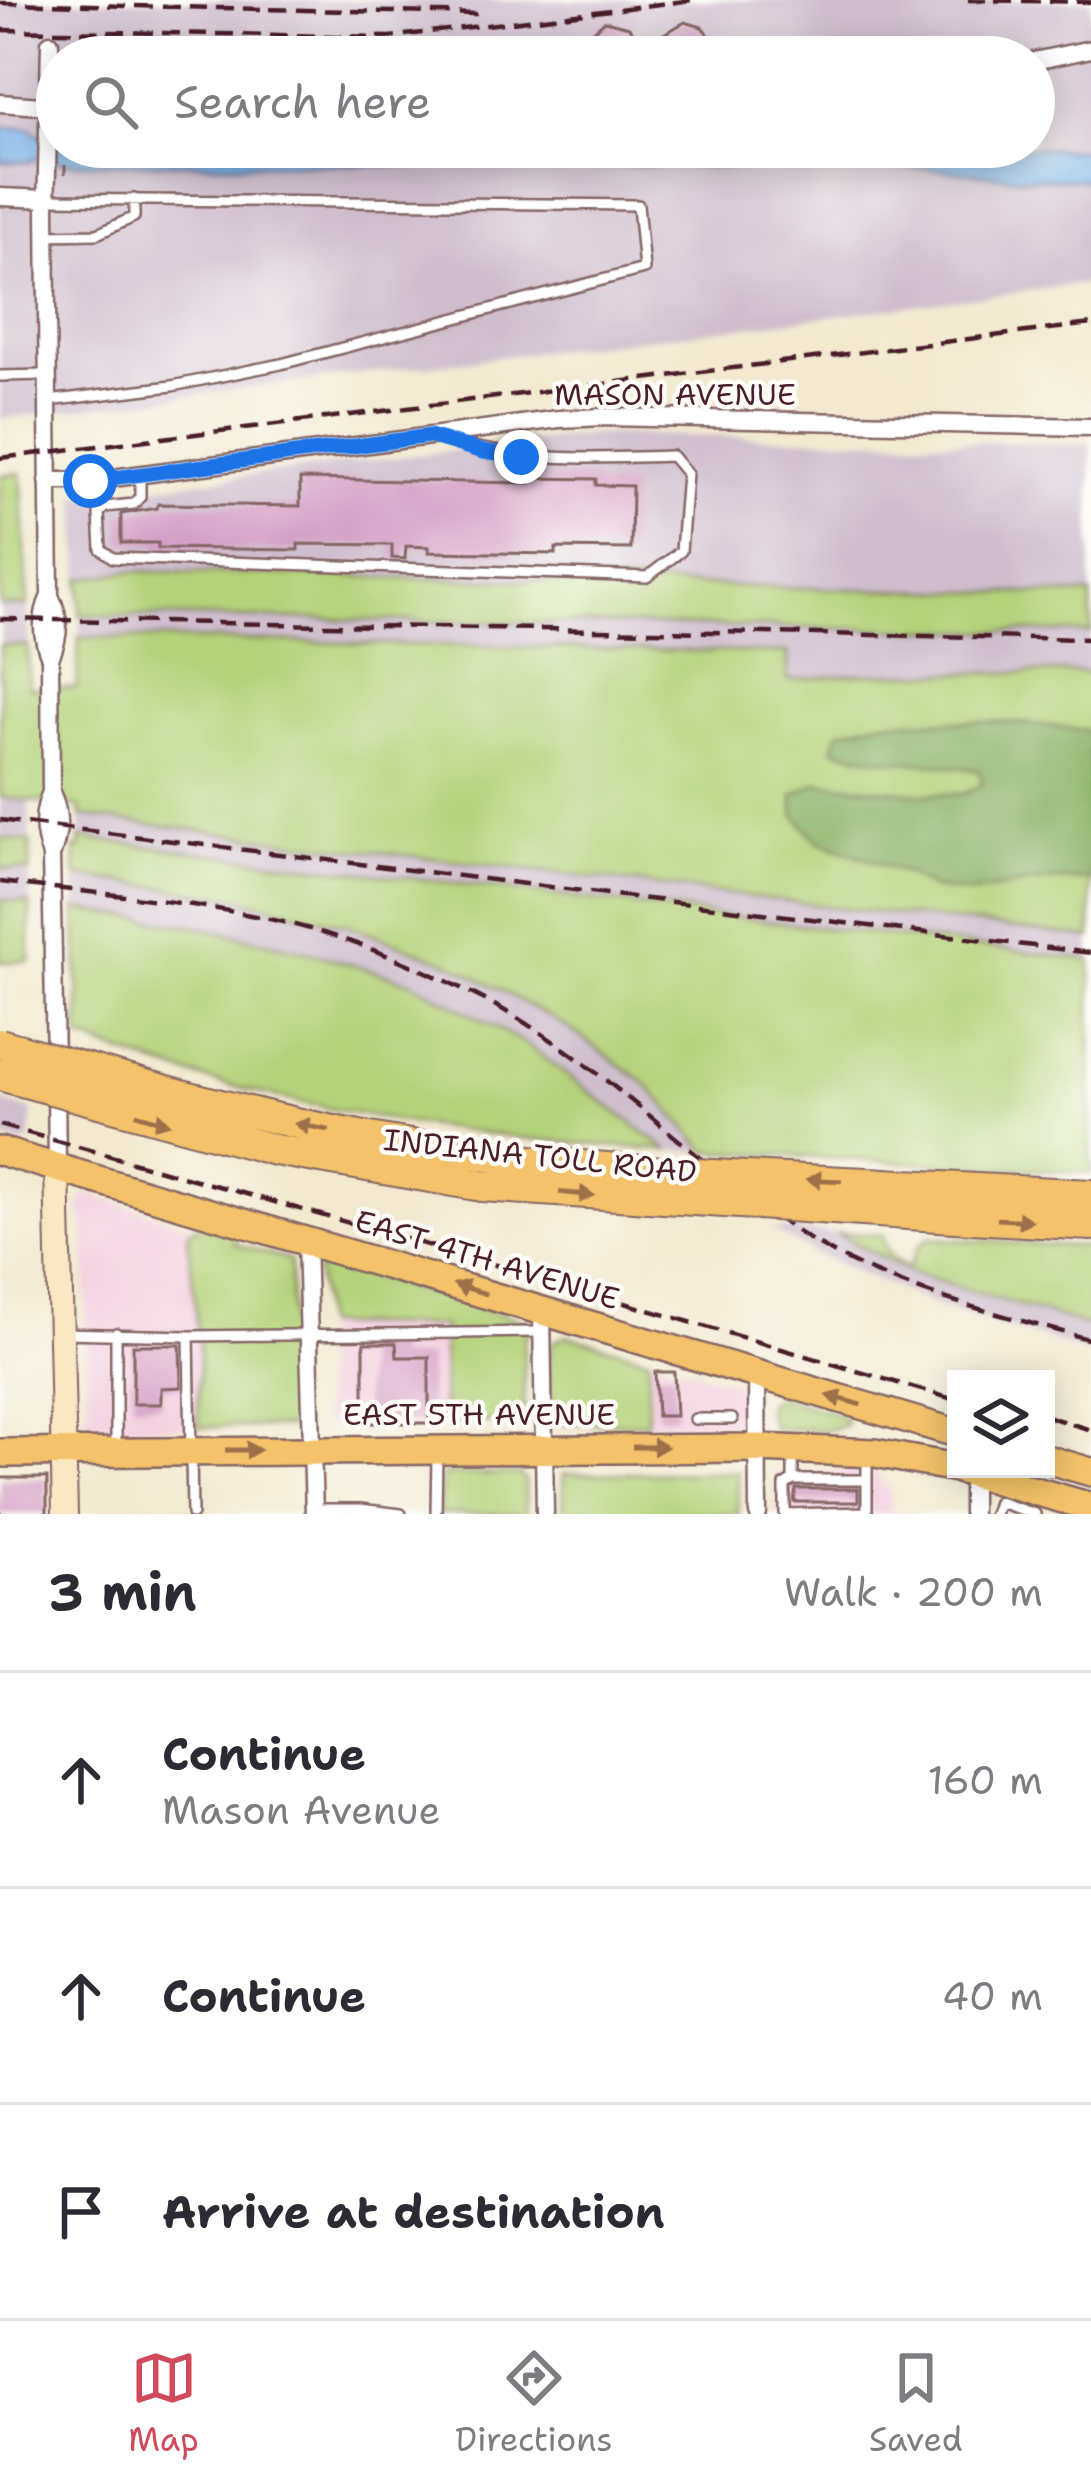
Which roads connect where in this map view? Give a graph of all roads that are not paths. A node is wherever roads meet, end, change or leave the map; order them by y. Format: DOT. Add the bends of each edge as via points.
graph roads {
  1 [pos="1091,49"];
  2 [pos="1055,57"];
  3 [pos="0,103"];
  4 [pos="36,110"];
  5 [pos="48,168"];
  6 [pos="0,196"];
  7 [pos="47,199"];
  8 [pos="134,199"];
  9 [pos="46,235"];
  10 [pos="47,375"];
  11 [pos="3,376"];
  12 [pos="47,401"];
  13 [pos="1091,427"];
  14 [pos="430,436"];
  15 [pos="140,474"];
  16 [pos="48,481"];
  17 [pos="90,481"];
  18 [pos="101,511"];
  19 [pos="0,1032"];
  20 [pos="0,1044"];
  21 [pos="86,1068"];
  22 [pos="0,1079"];
  23 [pos="0,1150"];
  24 [pos="57,1166"];
  25 [pos="1091,1195"];
  26 [pos="940,1201"];
  27 [pos="1091,1225"];
  28 [pos="306,1240"];
  29 [pos="542,1321"];
  30 [pos="59,1333"];
  31 [pos="116,1333"];
  32 [pos="309,1334"];
  33 [pos="189,1336"];
  34 [pos="757,1374"];
  35 [pos="695,1419"];
  36 [pos="731,1419"];
  37 [pos="947,1430"];
  38 [pos="712,1433"];
  39 [pos="543,1447"];
  40 [pos="437,1448"];
  41 [pos="758,1448"];
  42 [pos="793,1448"];
  43 [pos="313,1449"];
  44 [pos="191,1450"];
  45 [pos="65,1452"];
  46 [pos="116,1452"];
  47 [pos="0,1453"];
  48 [pos="858,1460"];
  49 [pos="1055,1462"];
  50 [pos="947,1469"];
  51 [pos="1091,1472"];
  52 [pos="964,1478"];
  53 [pos="978,1478"];
  54 [pos="793,1480"];
  55 [pos="842,1482"];
  56 [pos="758,1491"];
  57 [pos="785,1491"];
  58 [pos="1011,1495"];
  59 [pos="809,1507"];
  60 [pos="826,1507"];
  61 [pos="844,1507"];
  62 [pos="1044,1508"];
  63 [pos="1084,1508"];
  64 [pos="314,1511"];
  65 [pos="360,1512"];
  66 [pos="785,1513"];
  67 [pos="868,1513"];
  68 [pos="65,1514"];
  69 [pos="191,1514"];
  70 [pos="401,1514"];
  71 [pos="436,1514"];
  72 [pos="545,1514"];
  73 [pos="758,1514"];
  74 [pos="972,1514"];
  75 [pos="994,1514"];
  1 -- 2 [label="street"];
  3 -- 4 [label="street"];
  5 -- 7 [label="street"];
  6 -- 7 [label="street"];
  7 -- 8 [label="lane"];
  7 -- 9 [label="street"];
  8 -- 9 [label="lane" via="134,217 97,234"];
  8 -- 12 [label="lane" via="638,205 644,269 281,364"];
  9 -- 10 [label="street"];
  10 -- 11 [label="lane"];
  10 -- 12 [label="street"];
  12 -- 16 [label="street"];
  13 -- 14 [label="street, MASON AVENUE" via="604,417"];
  14 -- 15 [label="street, MASON AVENUE"];
  14 -- 18 [label="lane" via="521,457 672,456 687,474 681,551 647,577 113,558 101,549"];
  15 -- 17 [label="street, MASON AVENUE"];
  15 -- 18 [label="lane" via="134,503"];
  16 -- 17 [label="street, MASON AVENUE"];
  16 -- 24 [label="street" via="50,596 58,610 50,658"];
  17 -- 18 [label="lane"];
  19 -- 21 [label="highway, bridge"];
  20 -- 21 [label="highway, INDIANA TOLL ROAD, bridge"];
  26 -- 21 [label="highway, INDIANA TOLL ROAD, one-way, bridge" via="486,1156 281,1120"];
  22 -- 26 [label="highway, INDIANA TOLL ROAD, one-way, bridge" via="275,1150 482,1186"];
  23 -- 24 [label="main road, EAST 4TH AVENUE"];
  24 -- 28 [label="main road, EAST 4TH AVENUE"];
  24 -- 30 [label="street"];
  25 -- 26 [label="highway, INDIANA TOLL ROAD"];
  26 -- 27 [label="highway, INDIANA TOLL ROAD, one-way"];
  29 -- 28 [label="main road, EAST 4TH AVENUE, one-way"];
  28 -- 32 [label="street"];
  29 -- 32 [label="lane"];
  29 -- 34 [label="main road, EAST 4TH AVENUE"];
  29 -- 39 [label="street"];
  30 -- 31 [label="lane"];
  30 -- 45 [label="street"];
  31 -- 33 [label="lane"];
  31 -- 46 [label="lane"];
  32 -- 33 [label="lane"];
  32 -- 43 [label="street"];
  33 -- 44 [label="lane"];
  37 -- 34 [label="main road, EAST 4TH AVENUE, one-way"];
  34 -- 41 [label="street"];
  35 -- 38 [label="lane"];
  36 -- 38 [label="lane"];
  39 -- 38 [label="main road, EAST 5TH AVENUE, one-way"];
  38 -- 41 [label="main road, EAST 5TH AVENUE"];
  39 -- 40 [label="main road, EAST 5TH AVENUE"];
  39 -- 72 [label="street"];
  40 -- 43 [label="main road, EAST 5TH AVENUE"];
  40 -- 71 [label="lane"];
  41 -- 42 [label="main road, EAST 5TH AVENUE"];
  41 -- 56 [label="street"];
  42 -- 48 [label="main road, EAST 5TH AVENUE"];
  42 -- 54 [label="lane"];
  44 -- 43 [label="main road, EAST 5TH AVENUE, one-way"];
  43 -- 64 [label="street"];
  44 -- 46 [label="main road, EAST 5TH AVENUE"];
  44 -- 69 [label="lane"];
  45 -- 46 [label="main road, EAST 5TH AVENUE"];
  45 -- 47 [label="main road, EAST 5TH AVENUE"];
  45 -- 68 [label="street"];
  48 -- 50 [label="main road, EAST 5TH AVENUE"];
  48 -- 55 [label="lane"];
  48 -- 55 [label="lane"];
  48 -- 67 [label="lane"];
  49 -- 51 [label="main road"];
  52 -- 74 [label="street"];
  53 -- 58 [label="main road, EAST 5TH AVENUE"];
  54 -- 55 [label="lane"];
  54 -- 57 [label="lane"];
  56 -- 57 [label="lane"];
  56 -- 73 [label="street"];
  57 -- 66 [label="lane"];
  58 -- 62 [label="main road, EAST 5TH AVENUE"];
  58 -- 75 [label="lane"];
  59 -- 60 [label="lane"];
  59 -- 66 [label="lane"];
  60 -- 61 [label="lane"];
  61 -- 67 [label="lane"];
  62 -- 63 [label="main road, EAST 5TH AVENUE"];
  64 -- 65 [label="lane"];
  65 -- 70 [label="lane"];
}
